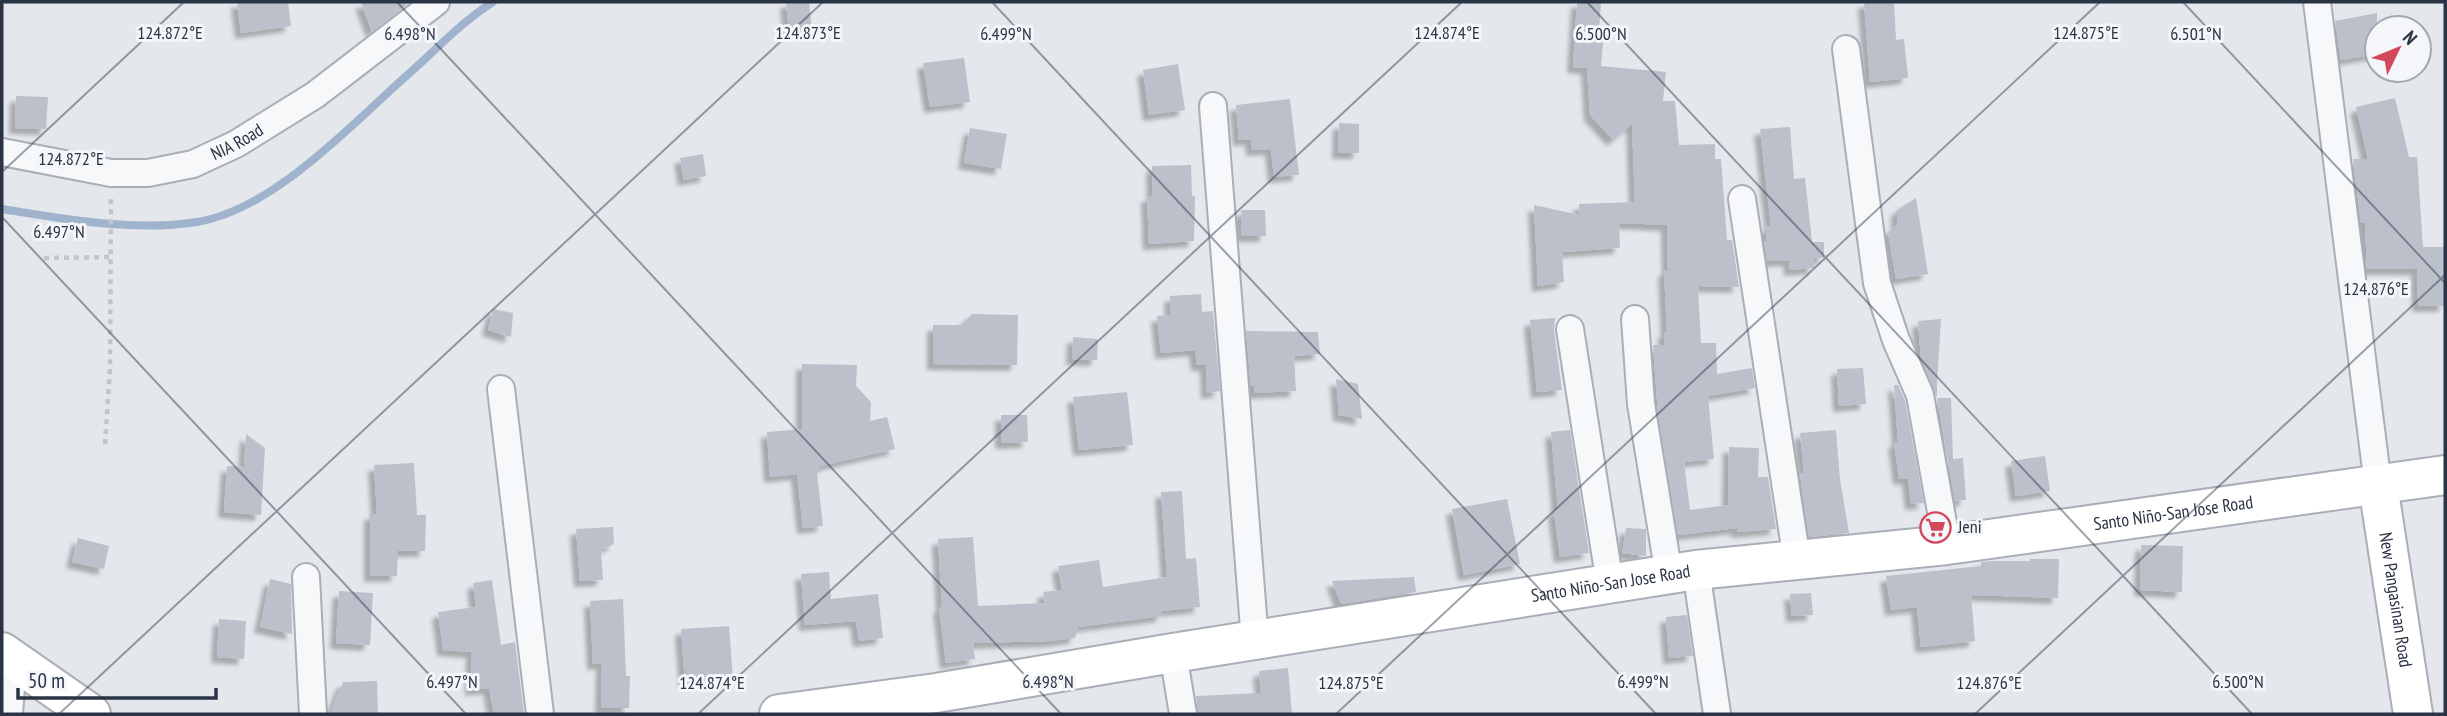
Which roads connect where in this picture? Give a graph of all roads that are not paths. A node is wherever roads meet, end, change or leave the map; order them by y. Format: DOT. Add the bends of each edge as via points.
graph roads {
  1 [pos="436,2"];
  2 [pos="2316,2"];
  3 [pos="1846,49"];
  4 [pos="1213,106"];
  5 [pos="2,152"];
  6 [pos="1742,199"];
  7 [pos="1635,319"];
  8 [pos="1570,329"];
  9 [pos="501,390"];
  10 [pos="2445,475"];
  11 [pos="2378,485"];
  12 [pos="1947,545"];
  13 [pos="1797,561"];
  14 [pos="1682,572"];
  15 [pos="306,577"];
  16 [pos="1610,584"];
  17 [pos="1255,640"];
  18 [pos="1173,653"];
  19 [pos="8,656"];
  20 [pos="909,705"];
  21 [pos="9,714"];
  22 [pos="91,714"];
  23 [pos="313,714"];
  24 [pos="540,714"];
  25 [pos="779,714"];
  26 [pos="1183,714"];
  27 [pos="1717,714"];
  28 [pos="2413,714"];
  1 -- 5 [label="street, NIA Road" via="315,94 236,144 193,164 148,173 111,173"];
  2 -- 11 [label="street"];
  3 -- 12 [label="street" via="1877,283 1920,395"];
  4 -- 17 [label="street"];
  6 -- 13 [label="street"];
  7 -- 14 [label="street" via="1641,404"];
  8 -- 16 [label="street"];
  9 -- 24 [label="street"];
  10 -- 11 [label="main road, Santo Niño-San Jose Road"];
  11 -- 12 [label="main road, Santo Niño-San Jose Road"];
  11 -- 28 [label="main road, New Pangasinan Road"];
  12 -- 13 [label="main road, Santo Niño-San Jose Road"];
  13 -- 14 [label="main road, Santo Niño-San Jose Road"];
  14 -- 16 [label="main road, Santo Niño-San Jose Road"];
  14 -- 27 [label="street"];
  15 -- 23 [label="street"];
  16 -- 17 [label="main road, Santo Niño-San Jose Road"];
  17 -- 18 [label="main road, Santo Niño-San Jose Road"];
  18 -- 20 [label="main road, Santo Niño-San Jose Road" via="936,694"];
  18 -- 26 [label="street"];
  19 -- 21 [label="street"];
  19 -- 22 [label="main road"];
  20 -- 25 [label="main road, Santo Niño-San Jose Road"];
}
